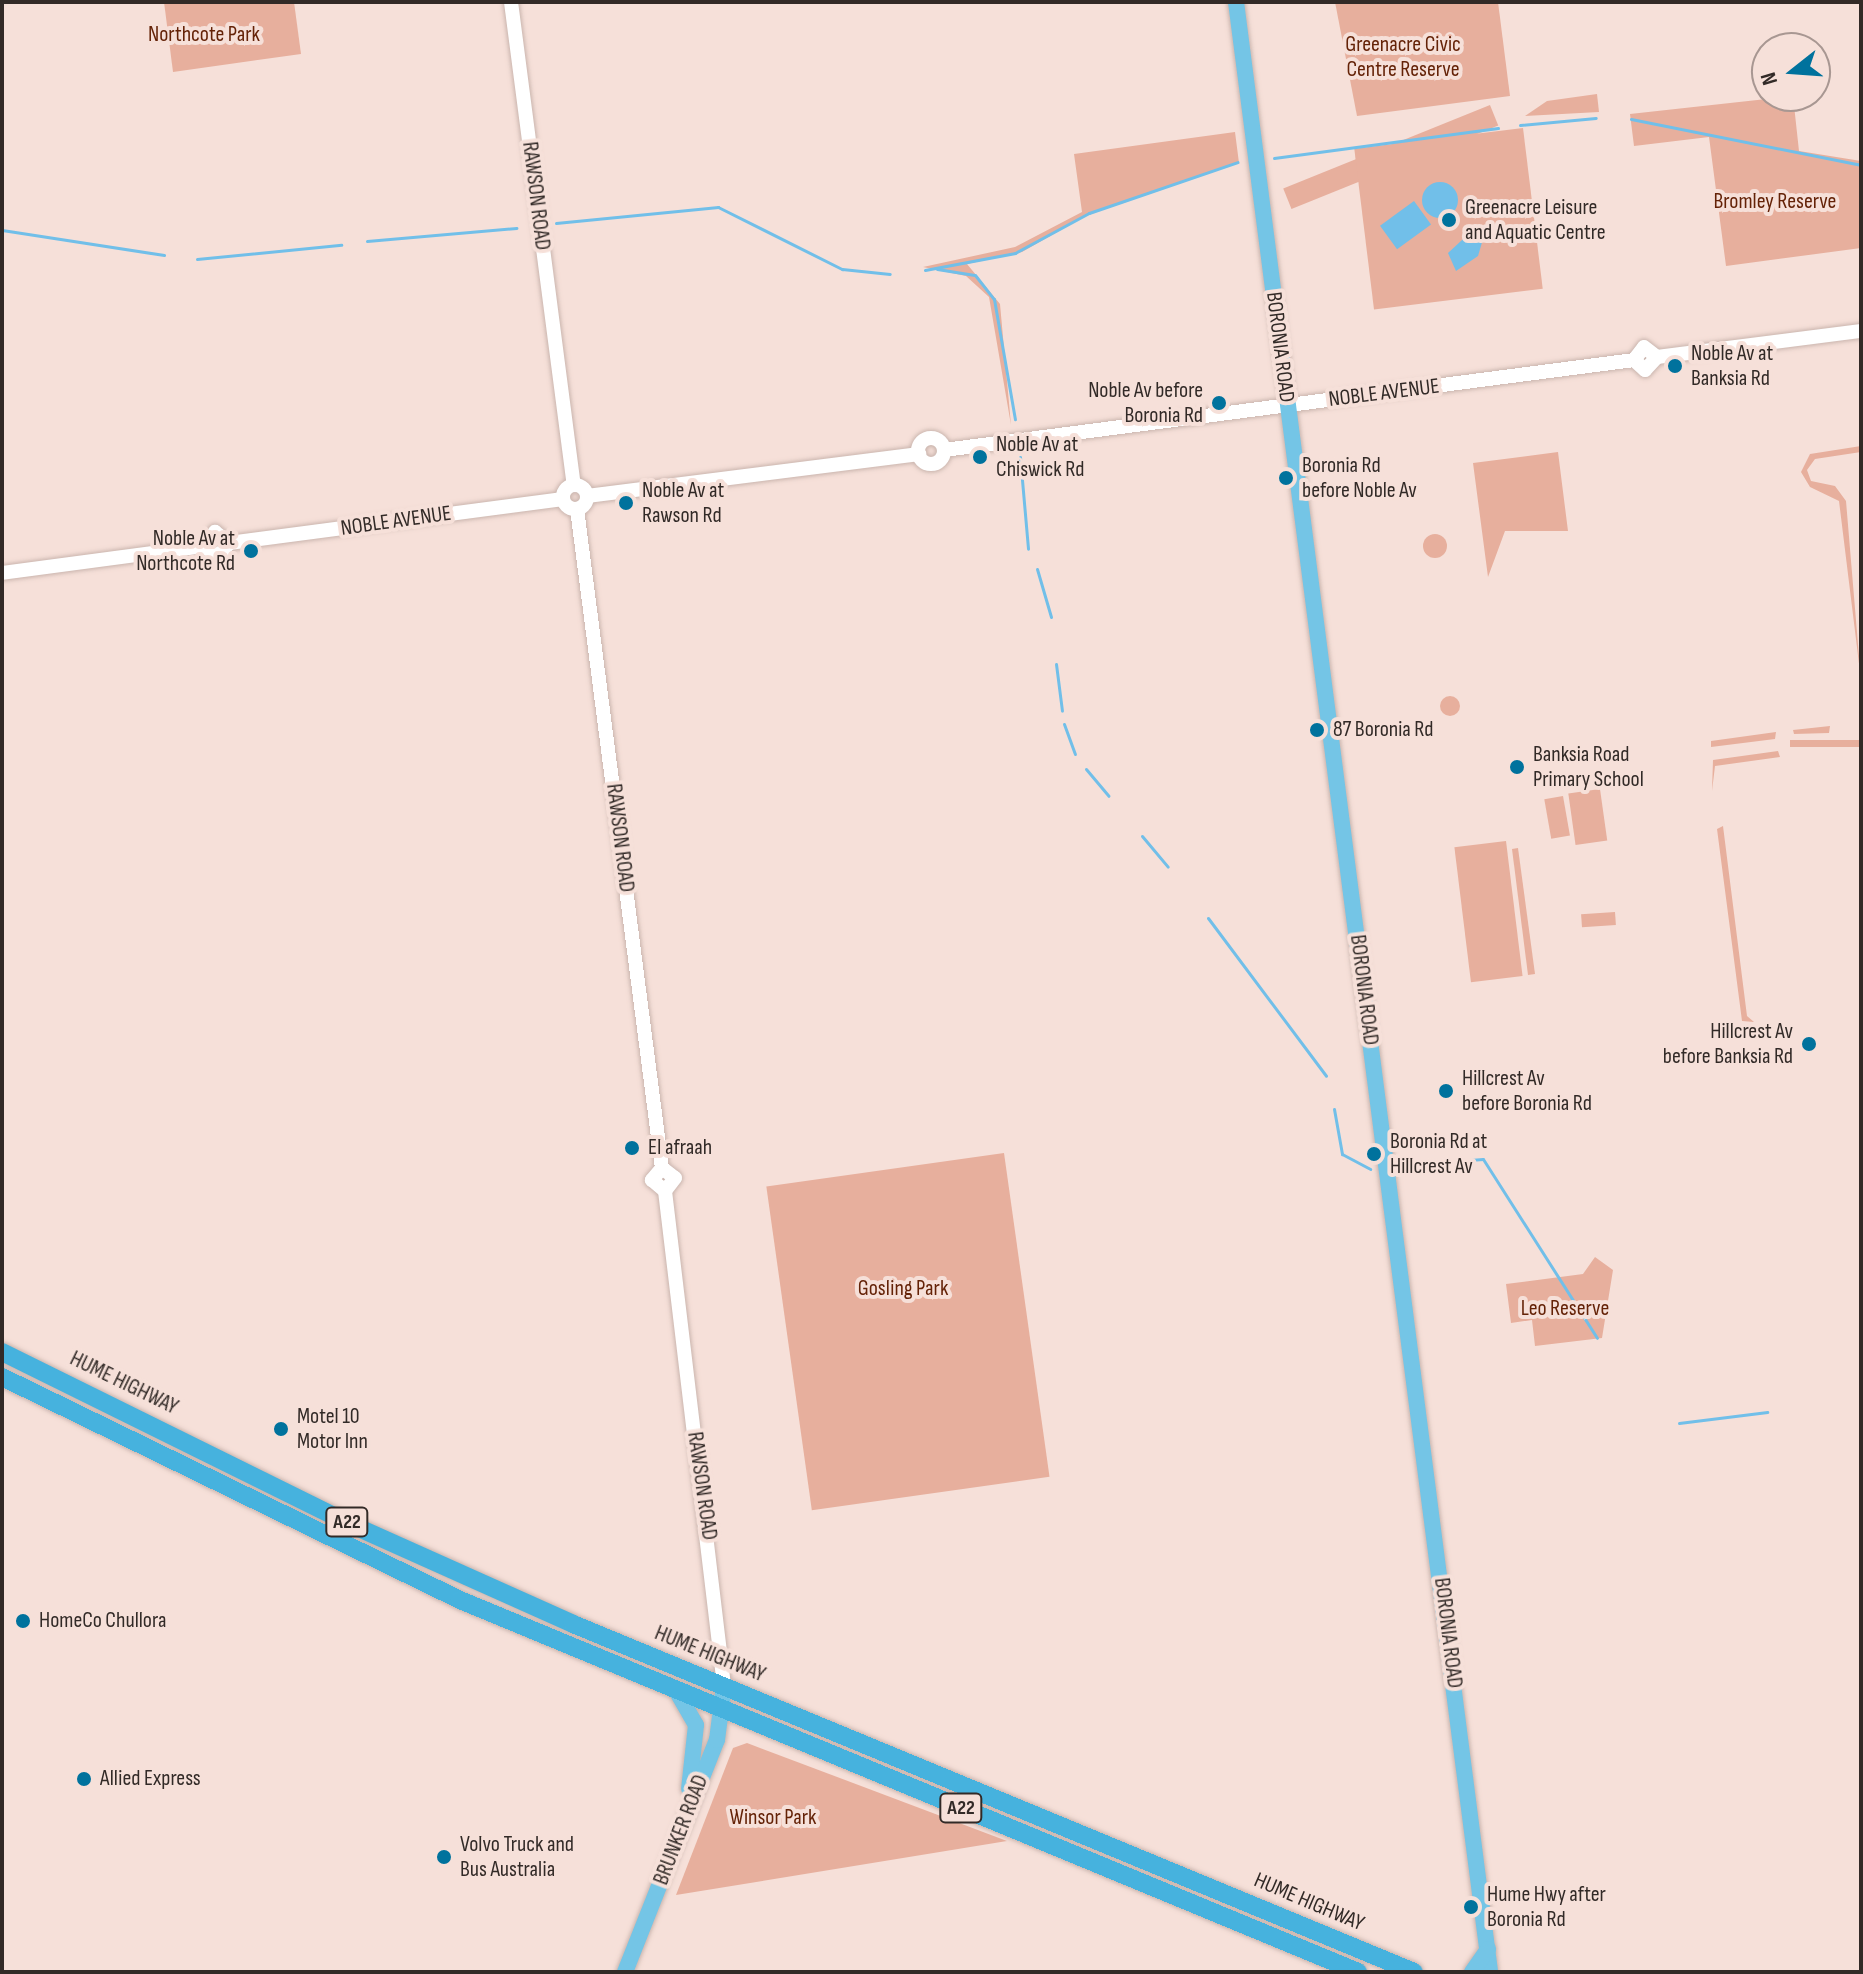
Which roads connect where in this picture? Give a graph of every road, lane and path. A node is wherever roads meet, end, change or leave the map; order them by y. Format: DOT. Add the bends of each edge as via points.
graph roads {
  1 [pos="511,2"];
  2 [pos="1236,4"];
  3 [pos="1861,331"];
  4 [pos="1288,405"];
  5 [pos="574,485"];
  6 [pos="587,496"];
  7 [pos="563,499"];
  8 [pos="577,509"];
  9 [pos="2,573"];
  10 [pos="2,1352"];
  11 [pos="2,1377"];
  12 [pos="724,1685"];
  13 [pos="672,1689"];
  14 [pos="722,1709"];
  15 [pos="683,1826"];
  16 [pos="1488,1949"];
  17 [pos="625,1972"];
  18 [pos="1358,1972"];
  19 [pos="1414,1972"];
  20 [pos="1472,1972"];
  21 [pos="1490,1972"];
  1 -- 5 [label="street, RAWSON ROAD"];
  2 -- 4 [label="main road, BORONIA ROAD"];
  3 -- 4 [label="street, NOBLE AVENUE" via="1657,357 1645,370 1634,360"];
  4 -- 6 [label="street, NOBLE AVENUE" via="944,450 930,438 919,454"];
  4 -- 16 [label="main road, BORONIA ROAD"];
  5 -- 6 [label="street"];
  5 -- 7 [label="street"];
  6 -- 8 [label="street"];
  7 -- 8 [label="street"];
  7 -- 9 [label="street, NOBLE AVENUE" via="229,543 215,532 204,546"];
  8 -- 12 [label="street, RAWSON ROAD" via="662,1168 652,1180 665,1191"];
  10 -- 12 [label="highway, HUME HIGHWAY / A22" via="352,1525"];
  11 -- 13 [label="highway, HUME HIGHWAY / A22" via="405,1576"];
  12 -- 14 [label="main road, BRUNKER ROAD"];
  12 -- 19 [label="highway, HUME HIGHWAY / A22"];
  13 -- 14 [label="highway, HUME HIGHWAY / A22"];
  13 -- 15 [label="main road" via="693,1709 696,1725"];
  14 -- 15 [label="main road, BRUNKER ROAD"];
  14 -- 18 [label="highway, HUME HIGHWAY / A22"];
  15 -- 17 [label="main road, BRUNKER ROAD"];
  16 -- 20 [label="main road"];
  16 -- 21 [label="main road, BORONIA ROAD"];
}
